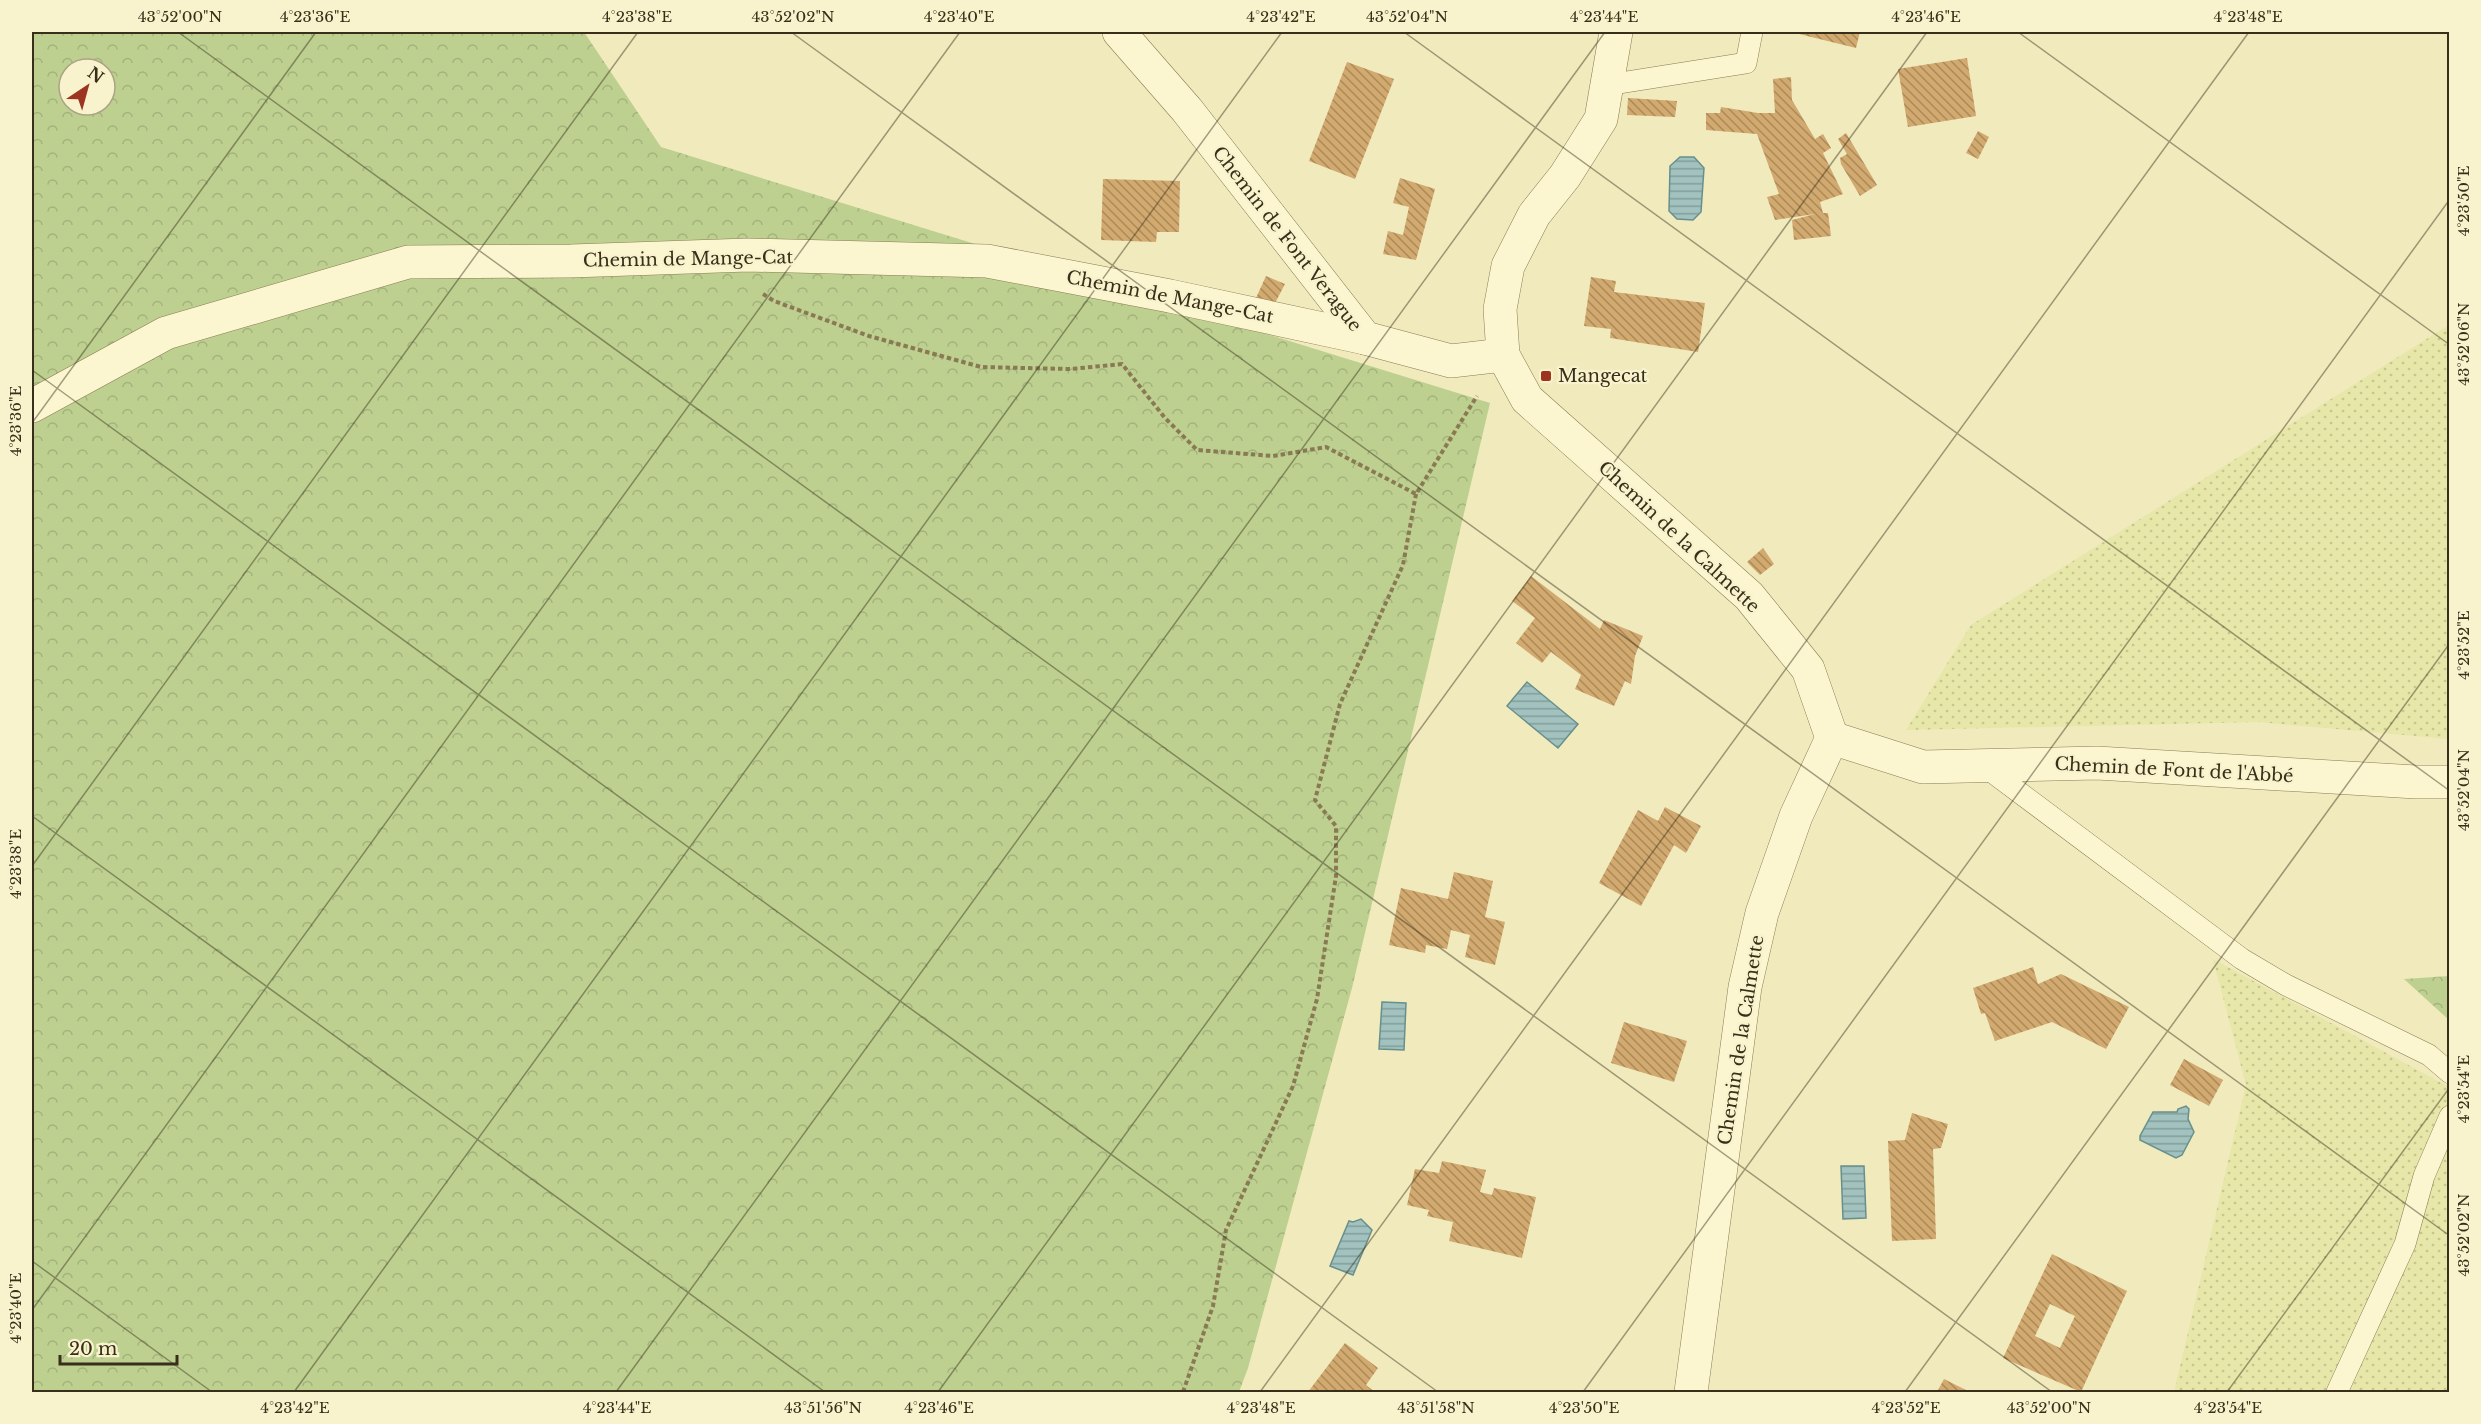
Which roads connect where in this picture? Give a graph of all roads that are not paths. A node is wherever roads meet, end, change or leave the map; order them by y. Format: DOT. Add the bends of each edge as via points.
graph roads {
  1 [pos="1119,32"];
  2 [pos="1616,32"];
  3 [pos="1752,32"];
  4 [pos="1607,85"];
  5 [pos="1365,338"];
  6 [pos="1503,355"];
  7 [pos="32,406"];
  8 [pos="1832,738"];
  9 [pos="1984,766"];
  10 [pos="2450,782"];
  11 [pos="2450,1073"];
  12 [pos="2450,1116"];
  13 [pos="1691,1392"];
  14 [pos="2337,1392"];
  1 -- 5 [label="street, Chemin de Font Verague" via="1187,110"];
  2 -- 4 [label="street, Chemin de la Calmette"];
  3 -- 4 [label="lane" via="1746,63"];
  4 -- 6 [label="street, Chemin de la Calmette" via="1601,119 1534,215 1508,266 1500,309"];
  5 -- 6 [label="street, Chemin de Font Verague" via="1451,361"];
  5 -- 7 [label="street, Chemin de Mange-Cat" via="987,261 723,256 408,262 166,333"];
  6 -- 8 [label="street, Chemin de la Calmette" via="1527,399 1749,596 1808,669"];
  8 -- 9 [label="street, Chemin de Font de l'Abbé" via="1923,767"];
  8 -- 13 [label="street, Chemin de la Calmette" via="1796,816 1773,880 1745,987"];
  9 -- 10 [label="street, Chemin de Font de l'Abbé" via="2097,763"];
  9 -- 11 [label="lane" via="2242,959 2286,985 2429,1055"];
  12 -- 14 [label="lane" via="2424,1176 2405,1244"];
}
